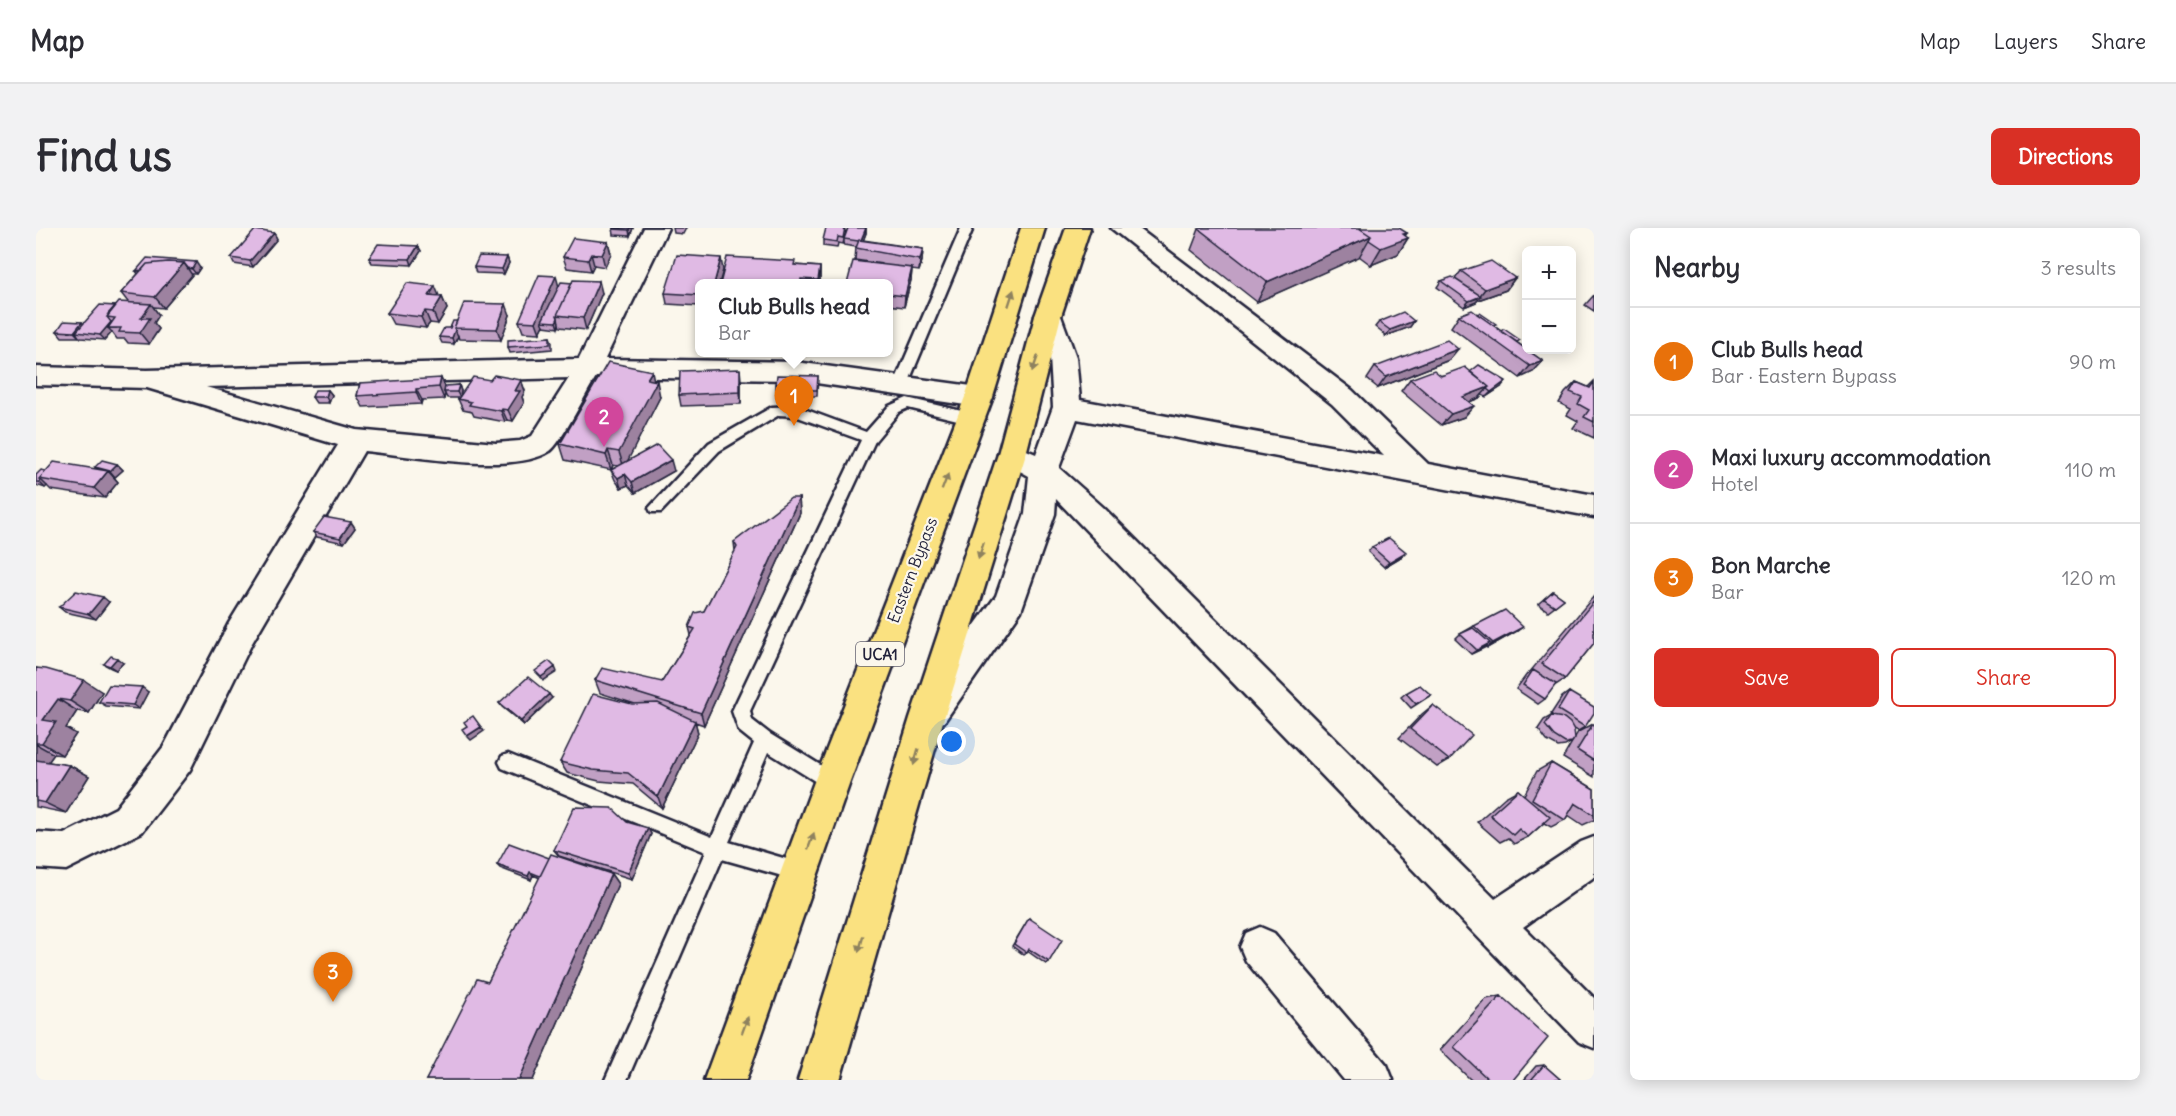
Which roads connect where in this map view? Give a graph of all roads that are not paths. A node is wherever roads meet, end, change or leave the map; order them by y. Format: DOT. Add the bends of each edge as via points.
graph roads {
  1 [pos="656,228"];
  2 [pos="967,228"];
  3 [pos="1033,228"];
  4 [pos="1078,228"];
  5 [pos="1123,228"];
  6 [pos="1048,316"];
  7 [pos="588,368"];
  8 [pos="36,376"];
  9 [pos="147,379"];
  10 [pos="900,386"];
  11 [pos="1067,407"];
  12 [pos="974,408"];
  13 [pos="869,438"];
  14 [pos="356,440"];
  15 [pos="1012,454"];
  16 [pos="1044,471"];
  17 [pos="1420,474"];
  18 [pos="1594,506"];
  19 [pos="656,508"];
  20 [pos="927,718"];
  21 [pos="764,740"];
  22 [pos="508,762"];
  23 [pos="832,782"];
  24 [pos="717,848"];
  25 [pos="36,850"];
  26 [pos="1594,855"];
  27 [pos="800,872"];
  28 [pos="1493,924"];
  29 [pos="1260,947"];
  30 [pos="1594,1027"];
  31 [pos="616,1080"];
  32 [pos="725,1080"];
  33 [pos="819,1080"];
  34 [pos="1372,1080"];
  1 -- 7 [label="street"];
  2 -- 10 [label="lane"];
  12 -- 3 [label="main road, Eastern Bypass / UCA1, one-way"];
  4 -- 6 [label="main road"];
  5 -- 17 [label="street" via="1342,397"];
  6 -- 11 [label="street" via="1063,357"];
  6 -- 15 [label="main road, one-way"];
  7 -- 9 [label="street"];
  7 -- 10 [label="street" via="796,371"];
  7 -- 14 [label="street" via="542,443 524,451 496,453"];
  8 -- 9 [label="street"];
  9 -- 14 [label="street"];
  10 -- 12 [label="street"];
  11 -- 16 [label="street"];
  11 -- 17 [label="street"];
  12 -- 13 [label="lane" via="907,403 894,408"];
  23 -- 12 [label="main road, Eastern Bypass / UCA1, one-way"];
  13 -- 19 [label="lane" via="796,411 777,410 714,447"];
  13 -- 21 [label="lane" via="741,711 745,725"];
  14 -- 25 [label="street" via="240,633 177,758 129,820 66,852"];
  15 -- 16 [label="street"];
  15 -- 20 [label="main road, one-way"];
  16 -- 20 [label="street" via="1040,514 1010,602"];
  16 -- 28 [label="street" via="1092,515"];
  17 -- 18 [label="street"];
  20 -- 33 [label="main road, one-way"];
  21 -- 23 [label="lane"];
  21 -- 24 [label="lane"];
  22 -- 24 [label="lane"];
  27 -- 23 [label="main road, Eastern Bypass / UCA1, one-way"];
  24 -- 27 [label="lane"];
  24 -- 31 [label="lane"];
  26 -- 28 [label="street"];
  32 -- 27 [label="main road, Eastern Bypass / UCA1, one-way"];
  28 -- 30 [label="street"];
  29 -- 34 [label="street"];
}
